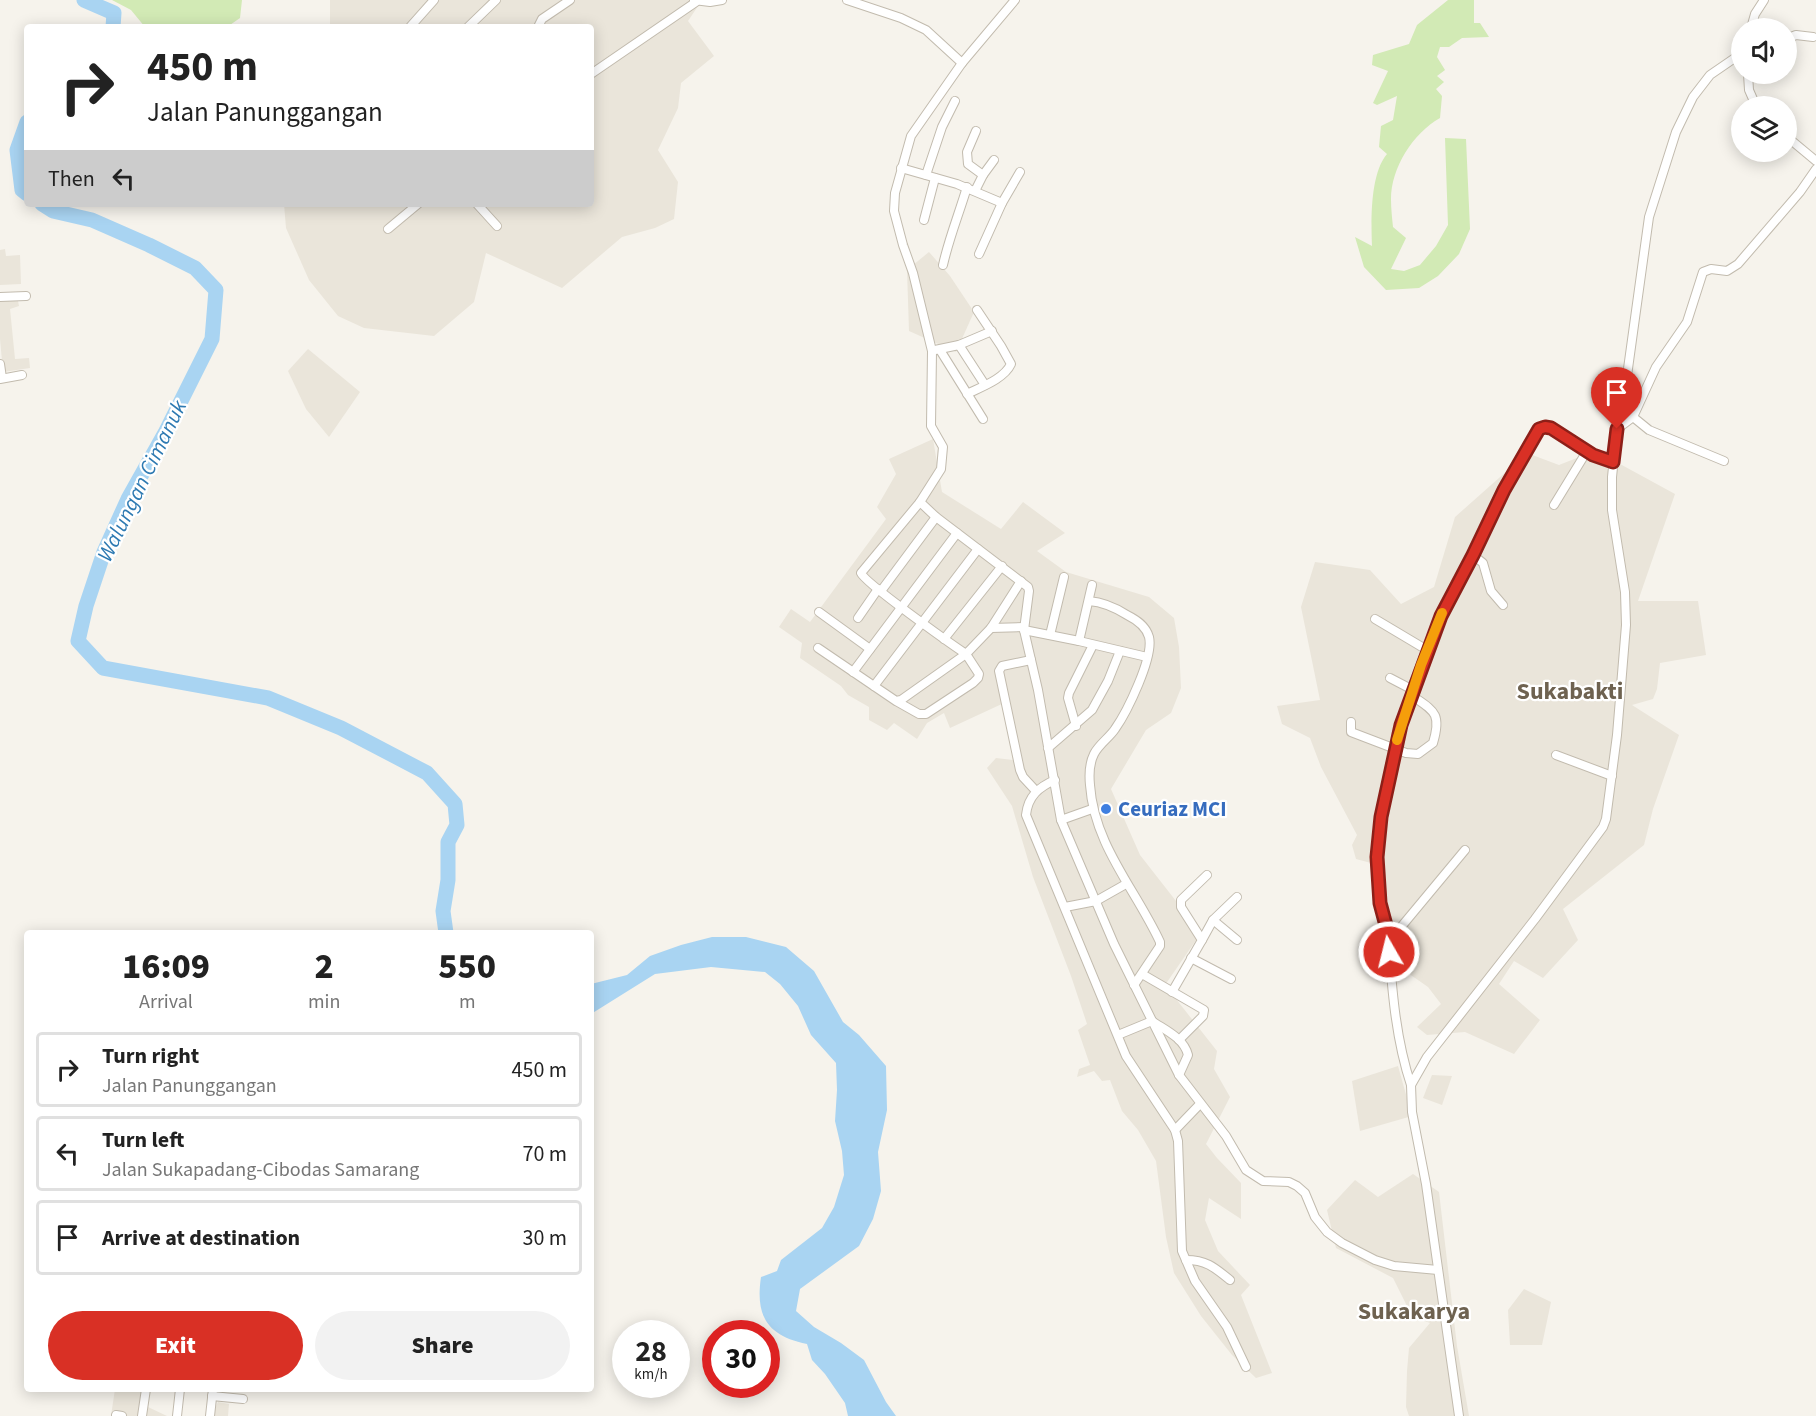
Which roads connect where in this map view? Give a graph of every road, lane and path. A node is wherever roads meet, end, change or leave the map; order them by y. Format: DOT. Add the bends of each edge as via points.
graph roads {
  1 [pos="435,0"];
  2 [pos="496,0"];
  3 [pos="570,0"];
  4 [pos="723,0"];
  5 [pos="847,0"];
  6 [pos="1015,0"];
  7 [pos="1764,0"];
  8 [pos="695,1"];
  9 [pos="1754,18"];
  10 [pos="413,24"];
  11 [pos="471,24"];
  12 [pos="540,24"];
  13 [pos="1797,35"];
  14 [pos="1813,37"];
  15 [pos="1731,61"];
  16 [pos="962,63"];
  17 [pos="594,72"];
  18 [pos="955,101"];
  19 [pos="976,131"];
  20 [pos="1797,144"];
  21 [pos="1816,146"];
  22 [pos="1808,153"];
  23 [pos="994,160"];
  24 [pos="1816,161"];
  25 [pos="901,168"];
  26 [pos="1816,169"];
  27 [pos="1020,172"];
  28 [pos="926,175"];
  29 [pos="983,175"];
  30 [pos="935,178"];
  31 [pos="971,189"];
  32 [pos="1002,203"];
  33 [pos="414,207"];
  34 [pos="480,207"];
  35 [pos="924,220"];
  36 [pos="497,226"];
  37 [pos="388,229"];
  38 [pos="979,254"];
  39 [pos="944,265"];
  40 [pos="26,296"];
  41 [pos="0,297"];
  42 [pos="977,310"];
  43 [pos="992,331"];
  44 [pos="959,345"];
  45 [pos="936,350"];
  46 [pos="0,364"];
  47 [pos="22,375"];
  48 [pos="1,378"];
  49 [pos="985,384"];
  50 [pos="968,394"];
  51 [pos="1633,417"];
  52 [pos="982,419"];
  53 [pos="1617,429"];
  54 [pos="1587,451"];
  55 [pos="1724,461"];
  56 [pos="1613,462"];
  57 [pos="920,502"];
  58 [pos="1554,505"];
  59 [pos="936,517"];
  60 [pos="957,533"];
  61 [pos="978,549"];
  62 [pos="1473,555"];
  63 [pos="1002,566"];
  64 [pos="1064,577"];
  65 [pos="1022,581"];
  66 [pos="1092,585"];
  67 [pos="879,590"];
  68 [pos="1089,601"];
  69 [pos="1503,605"];
  70 [pos="902,607"];
  71 [pos="819,612"];
  72 [pos="858,618"];
  73 [pos="1375,619"];
  74 [pos="924,623"];
  75 [pos="991,628"];
  76 [pos="1024,628"];
  77 [pos="1050,635"];
  78 [pos="944,639"];
  79 [pos="1079,641"];
  80 [pos="1093,645"];
  81 [pos="818,648"];
  82 [pos="870,650"];
  83 [pos="1427,650"];
  84 [pos="1120,651"];
  85 [pos="966,654"];
  86 [pos="1148,657"];
  87 [pos="1031,660"];
  88 [pos="853,672"];
  89 [pos="1390,678"];
  90 [pos="874,686"];
  91 [pos="1412,692"];
  92 [pos="896,701"];
  93 [pos="1351,722"];
  94 [pos="1076,726"];
  95 [pos="1048,748"];
  96 [pos="1395,748"];
  97 [pos="1556,755"];
  98 [pos="1612,776"];
  99 [pos="1055,780"];
  100 [pos="1036,791"];
  101 [pos="1092,809"];
  102 [pos="1061,820"];
  103 [pos="1465,850"];
  104 [pos="1207,875"];
  105 [pos="1126,884"];
  106 [pos="1237,897"];
  107 [pos="1096,901"];
  108 [pos="1065,907"];
  109 [pos="1213,920"];
  110 [pos="1388,933"];
  111 [pos="1202,940"];
  112 [pos="1237,940"];
  113 [pos="1191,958"];
  114 [pos="1142,974"];
  115 [pos="1231,979"];
  116 [pos="1134,985"];
  117 [pos="1172,992"];
  118 [pos="1152,1021"];
  119 [pos="1118,1035"];
  120 [pos="1179,1040"];
  121 [pos="1179,1075"];
  122 [pos="1411,1085"];
  123 [pos="1200,1104"];
  124 [pos="1175,1130"];
  125 [pos="1186,1260"];
  126 [pos="1438,1269"];
  127 [pos="1230,1280"];
  128 [pos="1246,1367"];
  129 [pos="146,1392"];
  130 [pos="180,1392"];
  131 [pos="213,1393"];
  132 [pos="243,1399"];
  133 [pos="142,1416"];
  134 [pos="177,1416"];
  135 [pos="210,1416"];
  136 [pos="1459,1416"];
  1 -- 10 [label="street"];
  2 -- 11 [label="street"];
  3 -- 12 [label="street"];
  4 -- 8 [label="street"];
  5 -- 16 [label="street" via="926,30"];
  6 -- 16 [label="street"];
  7 -- 9 [label="street"];
  8 -- 17 [label="street"];
  13 -- 14 [label="street"];
  15 -- 53 [label="street" via="1710,75 1693,97 1676,132 1648,217"];
  16 -- 25 [label="street" via="911,136"];
  18 -- 28 [label="street"];
  19 -- 29 [label="street" via="967,152 968,164"];
  20 -- 22 [label="street"];
  21 -- 22 [label="street"];
  22 -- 24 [label="street"];
  23 -- 29 [label="street"];
  25 -- 28 [label="street"];
  25 -- 45 [label="street" via="894,211"];
  26 -- 51 [label="street" via="1738,264 1726,271 1703,272 1687,322 1656,367"];
  27 -- 32 [label="street"];
  28 -- 30 [label="street"];
  29 -- 31 [label="street"];
  30 -- 31 [label="street"];
  30 -- 35 [label="street"];
  31 -- 32 [label="street"];
  31 -- 39 [label="street" via="950,233"];
  32 -- 38 [label="street"];
  33 -- 37 [label="street"];
  34 -- 36 [label="street"];
  40 -- 41 [label="street"];
  42 -- 43 [label="street"];
  43 -- 44 [label="street"];
  43 -- 49 [label="street" via="1011,364"];
  44 -- 45 [label="street"];
  44 -- 49 [label="street"];
  45 -- 50 [label="street"];
  45 -- 57 [label="street" via="930,417 941,441 943,459"];
  46 -- 48 [label="street"];
  47 -- 48 [label="street"];
  49 -- 50 [label="street"];
  50 -- 52 [label="street"];
  51 -- 53 [label="street"];
  51 -- 55 [label="street" via="1649,430"];
  53 -- 56 [label="street"];
  54 -- 56 [label="street"];
  54 -- 58 [label="street"];
  54 -- 62 [label="street" via="1551,428 1539,429"];
  56 -- 98 [label="street" via="1612,510 1626,625"];
  57 -- 59 [label="street"];
  57 -- 67 [label="street" via="861,573"];
  59 -- 60 [label="street"];
  59 -- 67 [label="street"];
  60 -- 61 [label="street"];
  60 -- 70 [label="street"];
  61 -- 63 [label="street"];
  61 -- 74 [label="street"];
  62 -- 69 [label="street" via="1484,563 1491,591"];
  62 -- 83 [label="street"];
  63 -- 65 [label="street"];
  63 -- 78 [label="street"];
  64 -- 77 [label="street"];
  65 -- 75 [label="street"];
  65 -- 76 [label="street" via="1029,591"];
  66 -- 68 [label="street"];
  67 -- 70 [label="street"];
  67 -- 72 [label="street"];
  68 -- 79 [label="street"];
  68 -- 86 [label="street" via="1136,619 1149,634"];
  70 -- 74 [label="street"];
  70 -- 82 [label="street"];
  71 -- 82 [label="street"];
  73 -- 83 [label="street"];
  74 -- 78 [label="street"];
  74 -- 90 [label="street"];
  75 -- 76 [label="street"];
  75 -- 85 [label="street"];
  76 -- 77 [label="street"];
  76 -- 87 [label="street"];
  77 -- 79 [label="street"];
  78 -- 85 [label="street"];
  79 -- 80 [label="street"];
  80 -- 84 [label="street"];
  80 -- 94 [label="street" via="1069,693"];
  81 -- 88 [label="street"];
  82 -- 88 [label="street"];
  83 -- 91 [label="street"];
  84 -- 86 [label="street"];
  84 -- 94 [label="street" via="1098,701"];
  85 -- 92 [label="street"];
  85 -- 92 [label="street" via="978,678 931,712 919,714"];
  86 -- 101 [label="street" via="1123,718 1091,761"];
  87 -- 95 [label="street"];
  87 -- 100 [label="street" via="1002,666 999,671 1020,770"];
  88 -- 90 [label="street"];
  89 -- 91 [label="street"];
  90 -- 92 [label="street"];
  91 -- 96 [label="street"];
  91 -- 96 [label="street" via="1435,712 1435,737 1418,754"];
  93 -- 96 [label="street" via="1351,732"];
  94 -- 95 [label="street"];
  95 -- 99 [label="street"];
  96 -- 110 [label="street" via="1377,857 1380,903"];
  97 -- 98 [label="street"];
  98 -- 122 [label="street" via="1603,827 1434,1048"];
  99 -- 100 [label="street"];
  99 -- 102 [label="street"];
  100 -- 108 [label="street" via="1026,815"];
  101 -- 102 [label="street"];
  101 -- 105 [label="street"];
  102 -- 107 [label="street"];
  103 -- 110 [label="street" via="1401,927"];
  104 -- 111 [label="street" via="1181,898 1180,904"];
  105 -- 107 [label="street"];
  105 -- 114 [label="street" via="1160,942"];
  106 -- 109 [label="street"];
  107 -- 108 [label="street"];
  107 -- 116 [label="street"];
  108 -- 119 [label="street"];
  109 -- 111 [label="street"];
  109 -- 112 [label="street"];
  110 -- 122 [label="street" via="1400,1047"];
  111 -- 113 [label="street"];
  113 -- 115 [label="street"];
  113 -- 117 [label="street"];
  114 -- 116 [label="street"];
  114 -- 117 [label="street"];
  116 -- 118 [label="street"];
  117 -- 120 [label="street" via="1204,1010 1203,1016"];
  118 -- 119 [label="street"];
  118 -- 120 [label="street"];
  118 -- 121 [label="street"];
  119 -- 124 [label="street" via="1126,1056"];
  120 -- 121 [label="street" via="1188,1054"];
  121 -- 123 [label="street"];
  122 -- 126 [label="street"];
  123 -- 124 [label="street"];
  123 -- 126 [label="street" via="1226,1136 1246,1170 1263,1180 1297,1186 1305,1193 1315,1217 1342,1243 1394,1266"];
  124 -- 125 [label="street" via="1182,1251"];
  125 -- 127 [label="street" via="1200,1260"];
  125 -- 128 [label="street"];
  126 -- 136 [label="street"];
  129 -- 133 [label="street"];
  130 -- 134 [label="street"];
  131 -- 132 [label="street"];
  131 -- 135 [label="street"];
}
